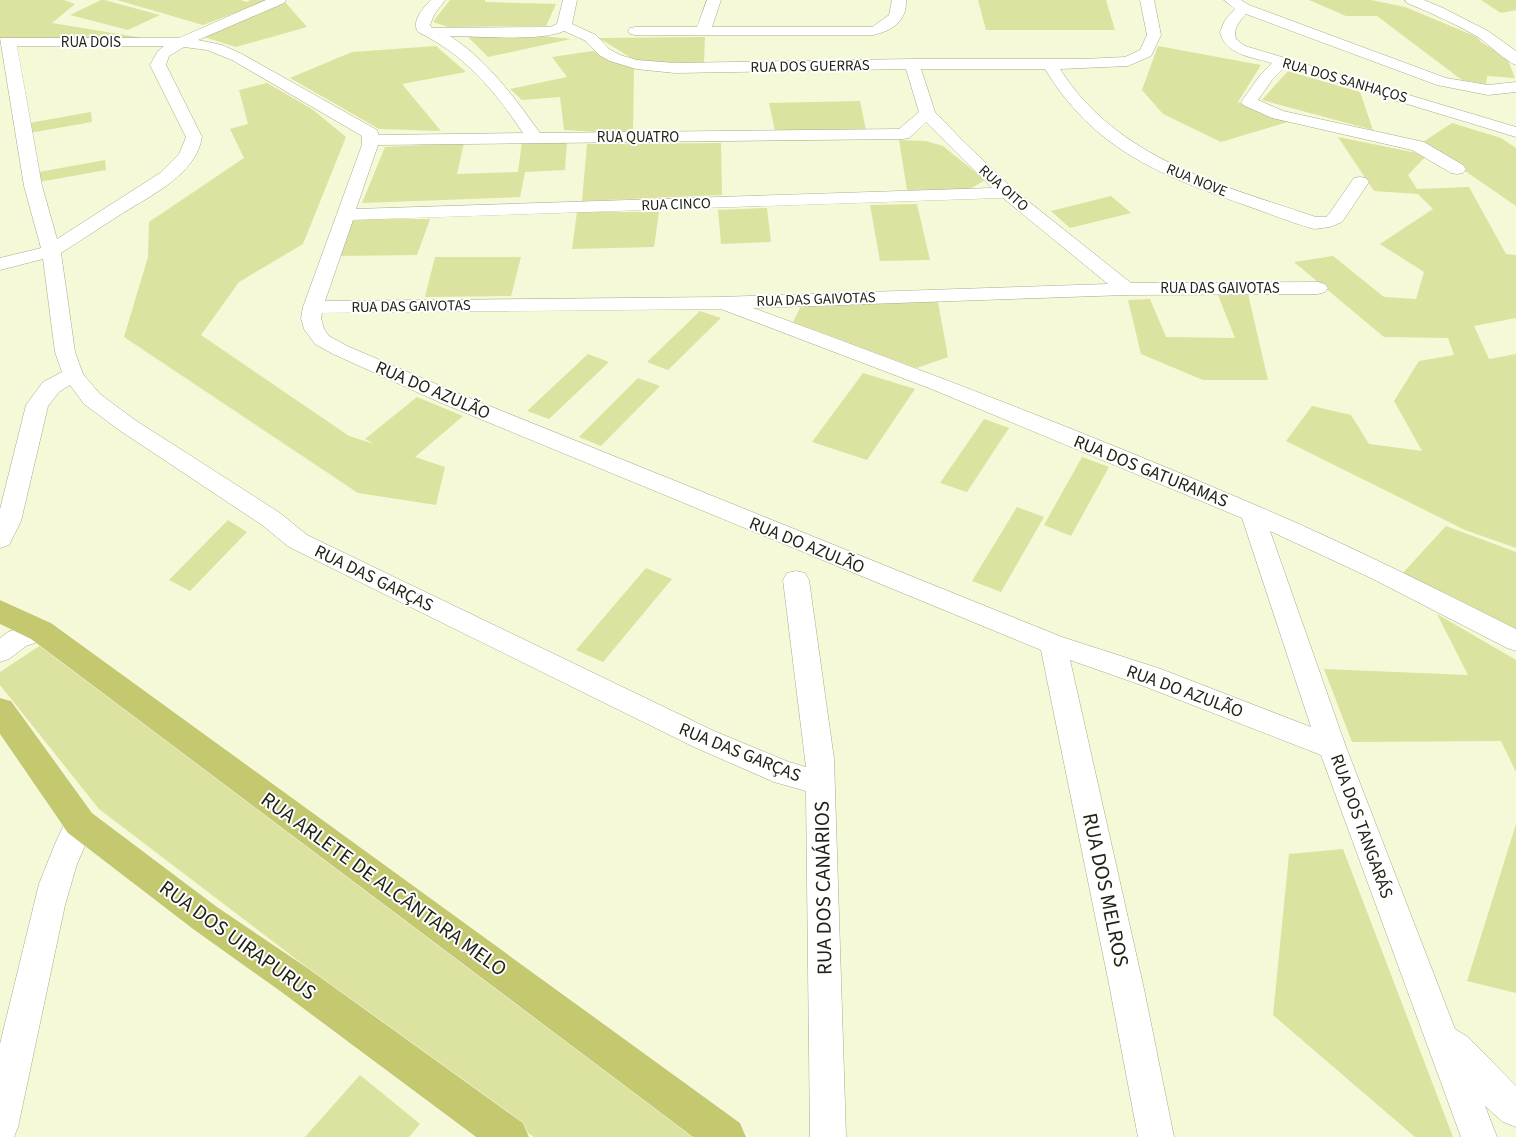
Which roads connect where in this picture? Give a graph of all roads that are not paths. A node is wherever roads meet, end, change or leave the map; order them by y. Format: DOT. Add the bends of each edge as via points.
graph roads {
  1 [pos="278,0"];
  2 [pos="438,0"];
  3 [pos="570,0"];
  4 [pos="714,0"];
  5 [pos="1147,0"];
  6 [pos="1412,0"];
  7 [pos="900,4"];
  8 [pos="1238,4"];
  9 [pos="564,26"];
  10 [pos="635,31"];
  11 [pos="703,31"];
  12 [pos="754,31"];
  13 [pos="428,32"];
  14 [pos="4,42"];
  15 [pos="182,42"];
  16 [pos="1516,60"];
  17 [pos="1282,62"];
  18 [pos="912,64"];
  19 [pos="1050,65"];
  20 [pos="756,67"];
  21 [pos="1516,87"];
  22 [pos="927,113"];
  23 [pos="1516,132"];
  24 [pos="904,134"];
  25 [pos="535,138"];
  26 [pos="372,140"];
  27 [pos="955,143"];
  28 [pos="1456,169"];
  29 [pos="1360,182"];
  30 [pos="1007,193"];
  31 [pos="345,215"];
  32 [pos="50,251"];
  33 [pos="0,264"];
  34 [pos="1318,288"];
  35 [pos="1126,289"];
  36 [pos="789,299"];
  37 [pos="720,303"];
  38 [pos="313,307"];
  39 [pos="777,324"];
  40 [pos="73,376"];
  41 [pos="1252,513"];
  42 [pos="0,539"];
  43 [pos="796,580"];
  44 [pos="0,611"];
  45 [pos="41,631"];
  46 [pos="1516,641"];
  47 [pos="1053,644"];
  48 [pos="0,652"];
  49 [pos="0,710"];
  50 [pos="1332,747"];
  51 [pos="821,784"];
  52 [pos="80,823"];
  53 [pos="1441,1038"];
  54 [pos="1516,1109"];
  55 [pos="0,1127"];
  56 [pos="509,1137"];
  57 [pos="726,1137"];
  58 [pos="828,1137"];
  59 [pos="1156,1137"];
  60 [pos="1480,1137"];
  1 -- 15 [label="street"];
  2 -- 13 [label="street" via="424,18 423,29"];
  3 -- 9 [label="street"];
  4 -- 11 [label="street"];
  5 -- 19 [label="street, RUA DOS GUERRAS" via="1154,35 1142,56 1116,62"];
  6 -- 16 [label="street" via="1495,42"];
  7 -- 12 [label="street" via="894,21 873,31"];
  8 -- 17 [label="street, RUA DOS SANHAÇOS" via="1228,27 1229,41 1240,49"];
  8 -- 21 [label="street" via="1443,82 1488,90"];
  9 -- 13 [label="street" via="552,31"];
  9 -- 20 [label="street, RUA DOS GUERRAS" via="590,38 604,52 636,64 675,68"];
  10 -- 11 [label="street"];
  11 -- 12 [label="street"];
  12 -- 20 [label="street"];
  13 -- 25 [label="street" via="447,41 475,66 505,97"];
  14 -- 15 [label="street, RUA DOIS"];
  14 -- 32 [label="street, RUA DAS GARÇAS" via="33,186"];
  15 -- 26 [label="street, RUA DOIS" via="206,44 237,56 371,134"];
  15 -- 32 [label="street" via="163,54 158,65 194,137 189,153 162,181"];
  17 -- 23 [label="street, RUA DOS SANHAÇOS"];
  17 -- 28 [label="street" via="1266,76 1249,102 1278,115 1418,146"];
  18 -- 19 [label="street, RUA DOS GUERRAS"];
  18 -- 20 [label="street, RUA DOS GUERRAS"];
  18 -- 22 [label="street, RUA OITO"];
  19 -- 29 [label="street, RUA NOVE" via="1078,105 1112,136 1156,163 1232,194 1314,223 1323,223 1336,218"];
  22 -- 24 [label="street"];
  22 -- 27 [label="street, RUA OITO"];
  24 -- 25 [label="street, RUA QUATRO"];
  24 -- 27 [label="street, RUA QUATRO"];
  25 -- 26 [label="street, RUA QUATRO"];
  26 -- 31 [label="street"];
  27 -- 30 [label="street, RUA OITO"];
  30 -- 31 [label="street, RUA CINCO"];
  30 -- 35 [label="street, RUA OITO"];
  31 -- 38 [label="street"];
  32 -- 33 [label="street"];
  32 -- 40 [label="street, RUA DAS GARÇAS" via="65,352"];
  34 -- 35 [label="street, RUA DAS GAIVOTAS"];
  35 -- 36 [label="street, RUA DAS GAIVOTAS"];
  36 -- 37 [label="street, RUA DAS GAIVOTAS"];
  36 -- 39 [label="street"];
  37 -- 38 [label="street, RUA DAS GAIVOTAS"];
  37 -- 39 [label="street, RUA DOS GATURAMAS"];
  38 -- 47 [label="street, RUA DO AZULÃO" via="314,329 322,340 340,350 758,526"];
  39 -- 41 [label="street, RUA DOS GATURAMAS" via="937,383"];
  40 -- 42 [label="street" via="51,387 37,405 9,521"];
  40 -- 51 [label="street, RUA DAS GARÇAS" via="92,399 127,426 270,519 298,541 704,740 784,773"];
  41 -- 46 [label="street, RUA DOS GATURAMAS" via="1380,572"];
  41 -- 50 [label="street, RUA DOS TANGARÁS"];
  43 -- 51 [label="street, RUA DOS CANÁRIOS"];
  44 -- 45 [label="main road, RUA ARLETE DE ALCÂNTARA MELO"];
  45 -- 48 [label="street" via="17,639"];
  45 -- 57 [label="main road, RUA ARLETE DE ALCÂNTARA MELO"];
  47 -- 50 [label="street, RUA DO AZULÃO"];
  47 -- 59 [label="street, RUA DOS MELROS"];
  49 -- 52 [label="main road, RUA DOS UIRAPURUS"];
  50 -- 53 [label="street, RUA DOS TANGARÁS"];
  51 -- 58 [label="street, RUA DOS CANÁRIOS"];
  52 -- 55 [label="street" via="52,887"];
  52 -- 56 [label="main road, RUA DOS UIRAPURUS" via="205,918"];
  53 -- 54 [label="street"];
  53 -- 60 [label="street, RUA DOS TANGARÁS"];
}
